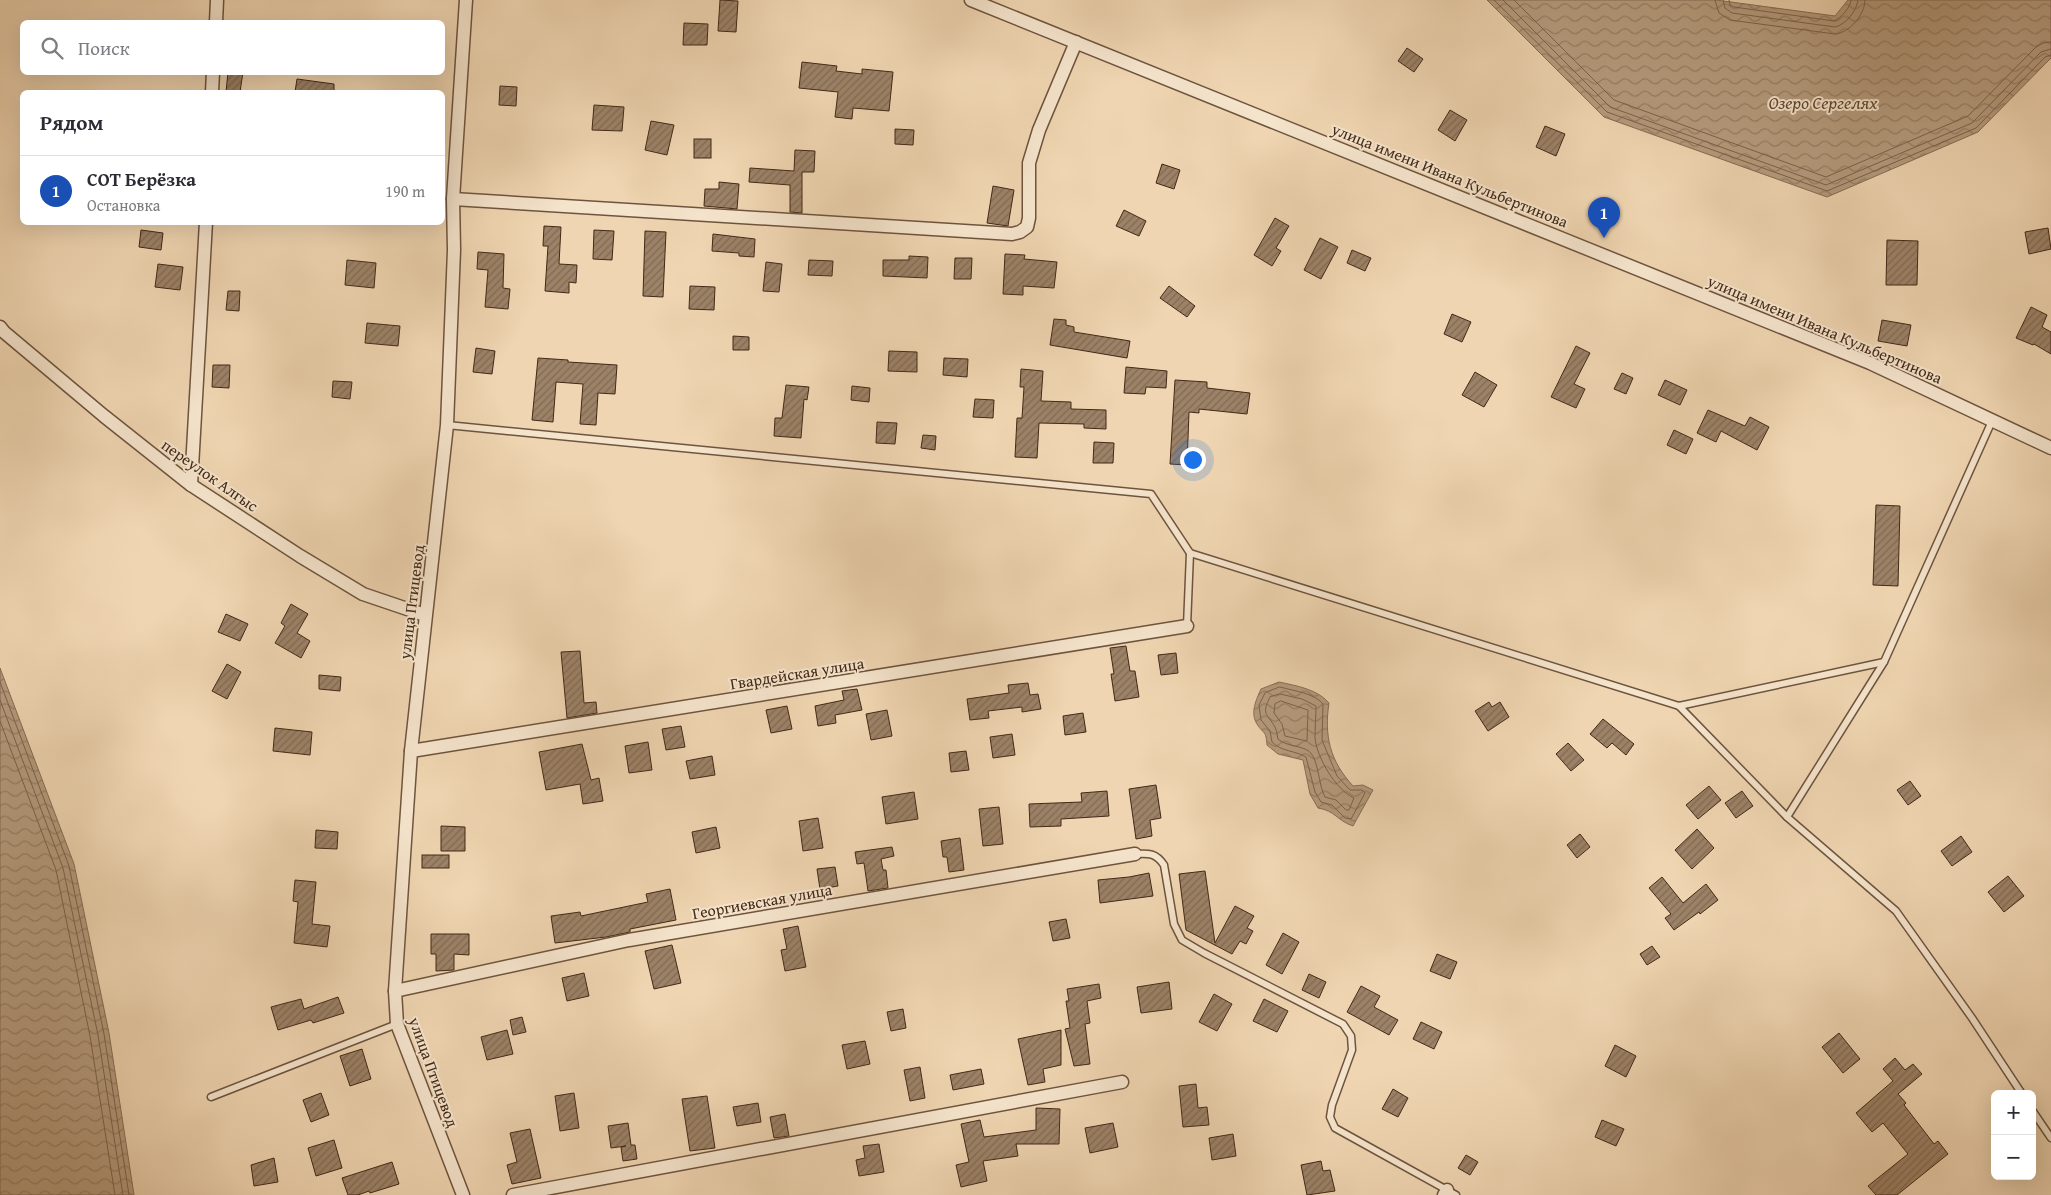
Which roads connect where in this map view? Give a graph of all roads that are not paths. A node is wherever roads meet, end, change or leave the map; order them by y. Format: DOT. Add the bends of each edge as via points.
graph roads {
  1 [pos="217,0"];
  2 [pos="466,0"];
  3 [pos="971,0"];
  4 [pos="216,20"];
  5 [pos="1076,42"];
  6 [pos="213,75"];
  7 [pos="212,90"];
  8 [pos="452,199"];
  9 [pos="206,225"];
  10 [pos="0,326"];
  11 [pos="1992,421"];
  12 [pos="447,425"];
  13 [pos="2051,448"];
  14 [pos="191,485"];
  15 [pos="1190,553"];
  16 [pos="425,615"];
  17 [pos="1188,626"];
  18 [pos="1884,662"];
  19 [pos="1679,706"];
  20 [pos="411,752"];
  21 [pos="1787,817"];
  22 [pos="1136,854"];
  23 [pos="395,991"];
  24 [pos="397,1024"];
  25 [pos="1122,1082"];
  26 [pos="2019,1090"];
  27 [pos="212,1097"];
  28 [pos="2036,1116"];
  29 [pos="2051,1138"];
  30 [pos="1449,1193"];
  31 [pos="463,1195"];
  32 [pos="513,1195"];
  1 -- 4 [label="street"];
  2 -- 8 [label="street, улица Птицевод"];
  3 -- 5 [label="street, улица имени Ивана Кульбертинова"];
  5 -- 8 [label="street" via="1039,130 1029,163 1029,218 1027,227 1020,232"];
  5 -- 11 [label="street, улица имени Ивана Кульбертинова" via="1870,363"];
  6 -- 7 [label="street"];
  8 -- 12 [label="street, улица Птицевод" via="454,250"];
  9 -- 14 [label="street"];
  10 -- 14 [label="street, переулок Алгыс" via="104,416"];
  11 -- 13 [label="street, улица имени Ивана Кульбертинова"];
  11 -- 18 [label="lane"];
  12 -- 15 [label="lane" via="1151,494"];
  12 -- 16 [label="street, улица Птицевод"];
  14 -- 16 [label="street, переулок Алгыс" via="364,594"];
  15 -- 17 [label="lane"];
  15 -- 19 [label="lane"];
  16 -- 20 [label="street, улица Птицевод"];
  17 -- 20 [label="street, Гвардейская улица"];
  18 -- 19 [label="lane"];
  18 -- 21 [label="lane"];
  19 -- 21 [label="lane"];
  20 -- 23 [label="street, улица Птицевод"];
  21 -- 26 [label="lane" via="1896,911"];
  22 -- 23 [label="street, Георгиевская улица" via="629,940"];
  22 -- 30 [label="lane" via="1150,853 1159,857 1164,865 1174,924 1182,940 1343,1024 1351,1036 1352,1050 1332,1105 1330,1117 1335,1128"];
  23 -- 24 [label="street, улица Птицевод"];
  24 -- 27 [label="lane"];
  24 -- 31 [label="street, улица Птицевод"];
  25 -- 32 [label="street"];
  28 -- 29 [label="lane"];
}
